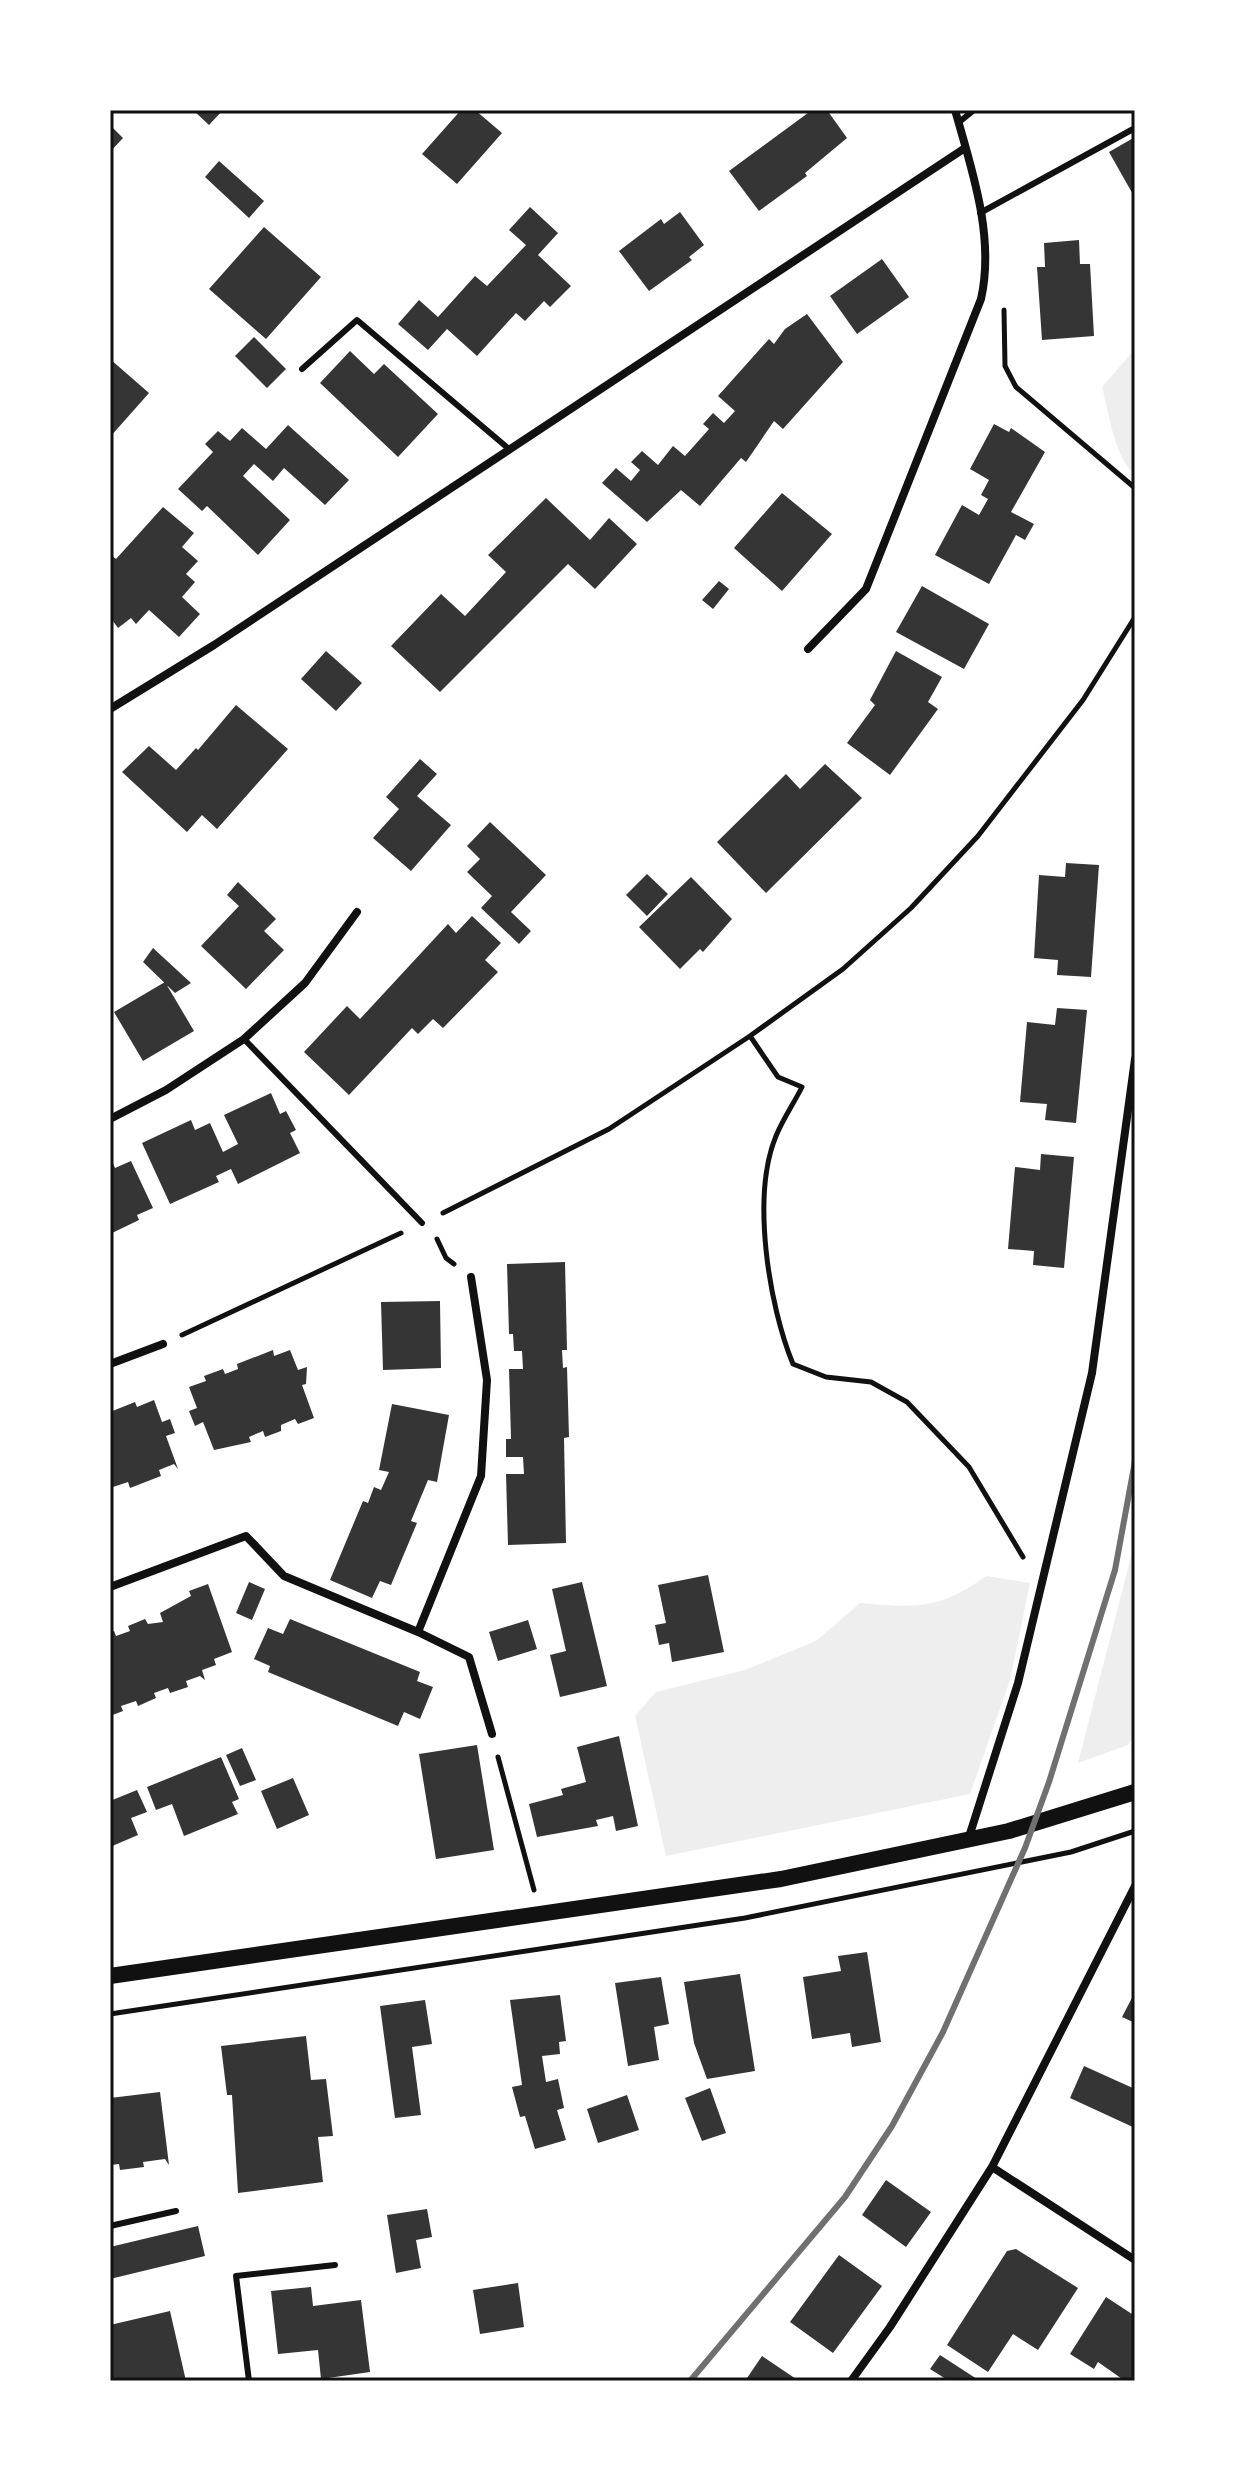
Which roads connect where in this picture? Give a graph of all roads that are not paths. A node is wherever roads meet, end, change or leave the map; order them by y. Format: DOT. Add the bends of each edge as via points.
graph roads {
  1 [pos="955,110"];
  2 [pos="974,110"];
  3 [pos="958,123"];
  4 [pos="1135,128"];
  5 [pos="965,148"];
  6 [pos="980,213"];
  7 [pos="302,369"];
  8 [pos="509,449"];
  9 [pos="808,649"];
  10 [pos="110,709"];
  11 [pos="357,912"];
  12 [pos="244,1039"];
  13 [pos="1135,1059"];
  14 [pos="110,1119"];
  15 [pos="425,1222"];
  16 [pos="471,1277"];
  17 [pos="163,1344"];
  18 [pos="110,1364"];
  19 [pos="110,1587"];
  20 [pos="418,1632"];
  21 [pos="492,1734"];
  22 [pos="1135,1795"];
  23 [pos="968,1841"];
  24 [pos="1135,1886"];
  25 [pos="110,1976"];
  26 [pos="992,2167"];
  27 [pos="176,2211"];
  28 [pos="110,2226"];
  29 [pos="1135,2260"];
  30 [pos="335,2265"];
  31 [pos="249,2381"];
  32 [pos="851,2381"];
  1 -- 3 [label="street"];
  2 -- 3 [label="lane"];
  3 -- 5 [label="street"];
  4 -- 6 [label="lane"];
  5 -- 6 [label="street"];
  5 -- 8 [label="street"];
  6 -- 9 [label="street" via="986,275 981,299 866,589"];
  7 -- 8 [label="lane" via="357,320"];
  8 -- 10 [label="street"];
  11 -- 12 [label="street" via="305,983"];
  12 -- 14 [label="street"];
  12 -- 15 [label="lane"];
  13 -- 23 [label="street" via="1092,1373 1018,1683"];
  16 -- 20 [label="street" via="487,1380 481,1476"];
  17 -- 18 [label="street"];
  19 -- 20 [label="street" via="246,1536 284,1576"];
  20 -- 21 [label="street" via="469,1657"];
  22 -- 23 [label="main road"];
  23 -- 25 [label="main road" via="781,1879"];
  24 -- 26 [label="street"];
  26 -- 29 [label="street"];
  26 -- 32 [label="street"];
  27 -- 28 [label="lane"];
  30 -- 31 [label="lane" via="236,2276"];
}
